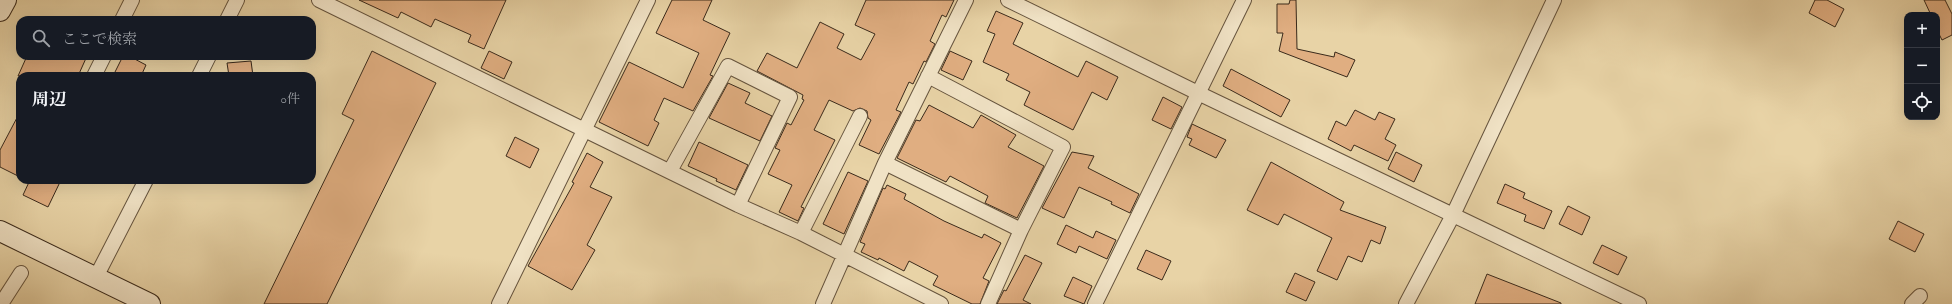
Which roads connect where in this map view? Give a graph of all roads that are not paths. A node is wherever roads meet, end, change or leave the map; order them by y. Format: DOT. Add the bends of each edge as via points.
graph roads {
  1 [pos="6,0"];
  2 [pos="132,0"];
  3 [pos="237,0"];
  4 [pos="648,0"];
  5 [pos="966,0"];
  6 [pos="1008,0"];
  7 [pos="1244,0"];
  8 [pos="1554,0"];
  9 [pos="325,1"];
  10 [pos="0,11"];
  11 [pos="124,16"];
  12 [pos="229,16"];
  13 [pos="102,60"];
  14 [pos="207,60"];
  15 [pos="96,72"];
  16 [pos="201,72"];
  17 [pos="928,76"];
  18 [pos="1198,93"];
  19 [pos="860,116"];
  20 [pos="585,130"];
  21 [pos="886,163"];
  22 [pos="670,171"];
  23 [pos="144,184"];
  24 [pos="738,205"];
  25 [pos="1452,215"];
  26 [pos="1021,230"];
  27 [pos="0,231"];
  28 [pos="801,234"];
  29 [pos="845,257"];
  30 [pos="21,273"];
  31 [pos="95,279"];
  32 [pos="1,304"];
  33 [pos="150,304"];
  34 [pos="499,304"];
  35 [pos="823,304"];
  36 [pos="941,304"];
  37 [pos="988,304"];
  38 [pos="1095,304"];
  39 [pos="1406,304"];
  40 [pos="1640,304"];
  1 -- 10 [label="street"];
  2 -- 11 [label="street"];
  3 -- 12 [label="street"];
  4 -- 20 [label="street"];
  5 -- 17 [label="street"];
  6 -- 18 [label="street"];
  7 -- 18 [label="street"];
  8 -- 25 [label="street"];
  9 -- 20 [label="street"];
  13 -- 15 [label="street"];
  14 -- 16 [label="street"];
  17 -- 21 [label="street"];
  17 -- 26 [label="street" via="1063,147"];
  18 -- 25 [label="street"];
  18 -- 38 [label="street"];
  19 -- 28 [label="street"];
  20 -- 22 [label="street"];
  20 -- 34 [label="street"];
  21 -- 26 [label="street"];
  21 -- 29 [label="street"];
  22 -- 24 [label="street"];
  22 -- 24 [label="street" via="728,66 790,97"];
  23 -- 31 [label="street"];
  24 -- 28 [label="street"];
  25 -- 39 [label="street"];
  25 -- 40 [label="street"];
  26 -- 37 [label="street"];
  27 -- 31 [label="street"];
  28 -- 29 [label="street"];
  29 -- 35 [label="street"];
  29 -- 36 [label="street"];
  30 -- 32 [label="street"];
  31 -- 33 [label="street"];
}
